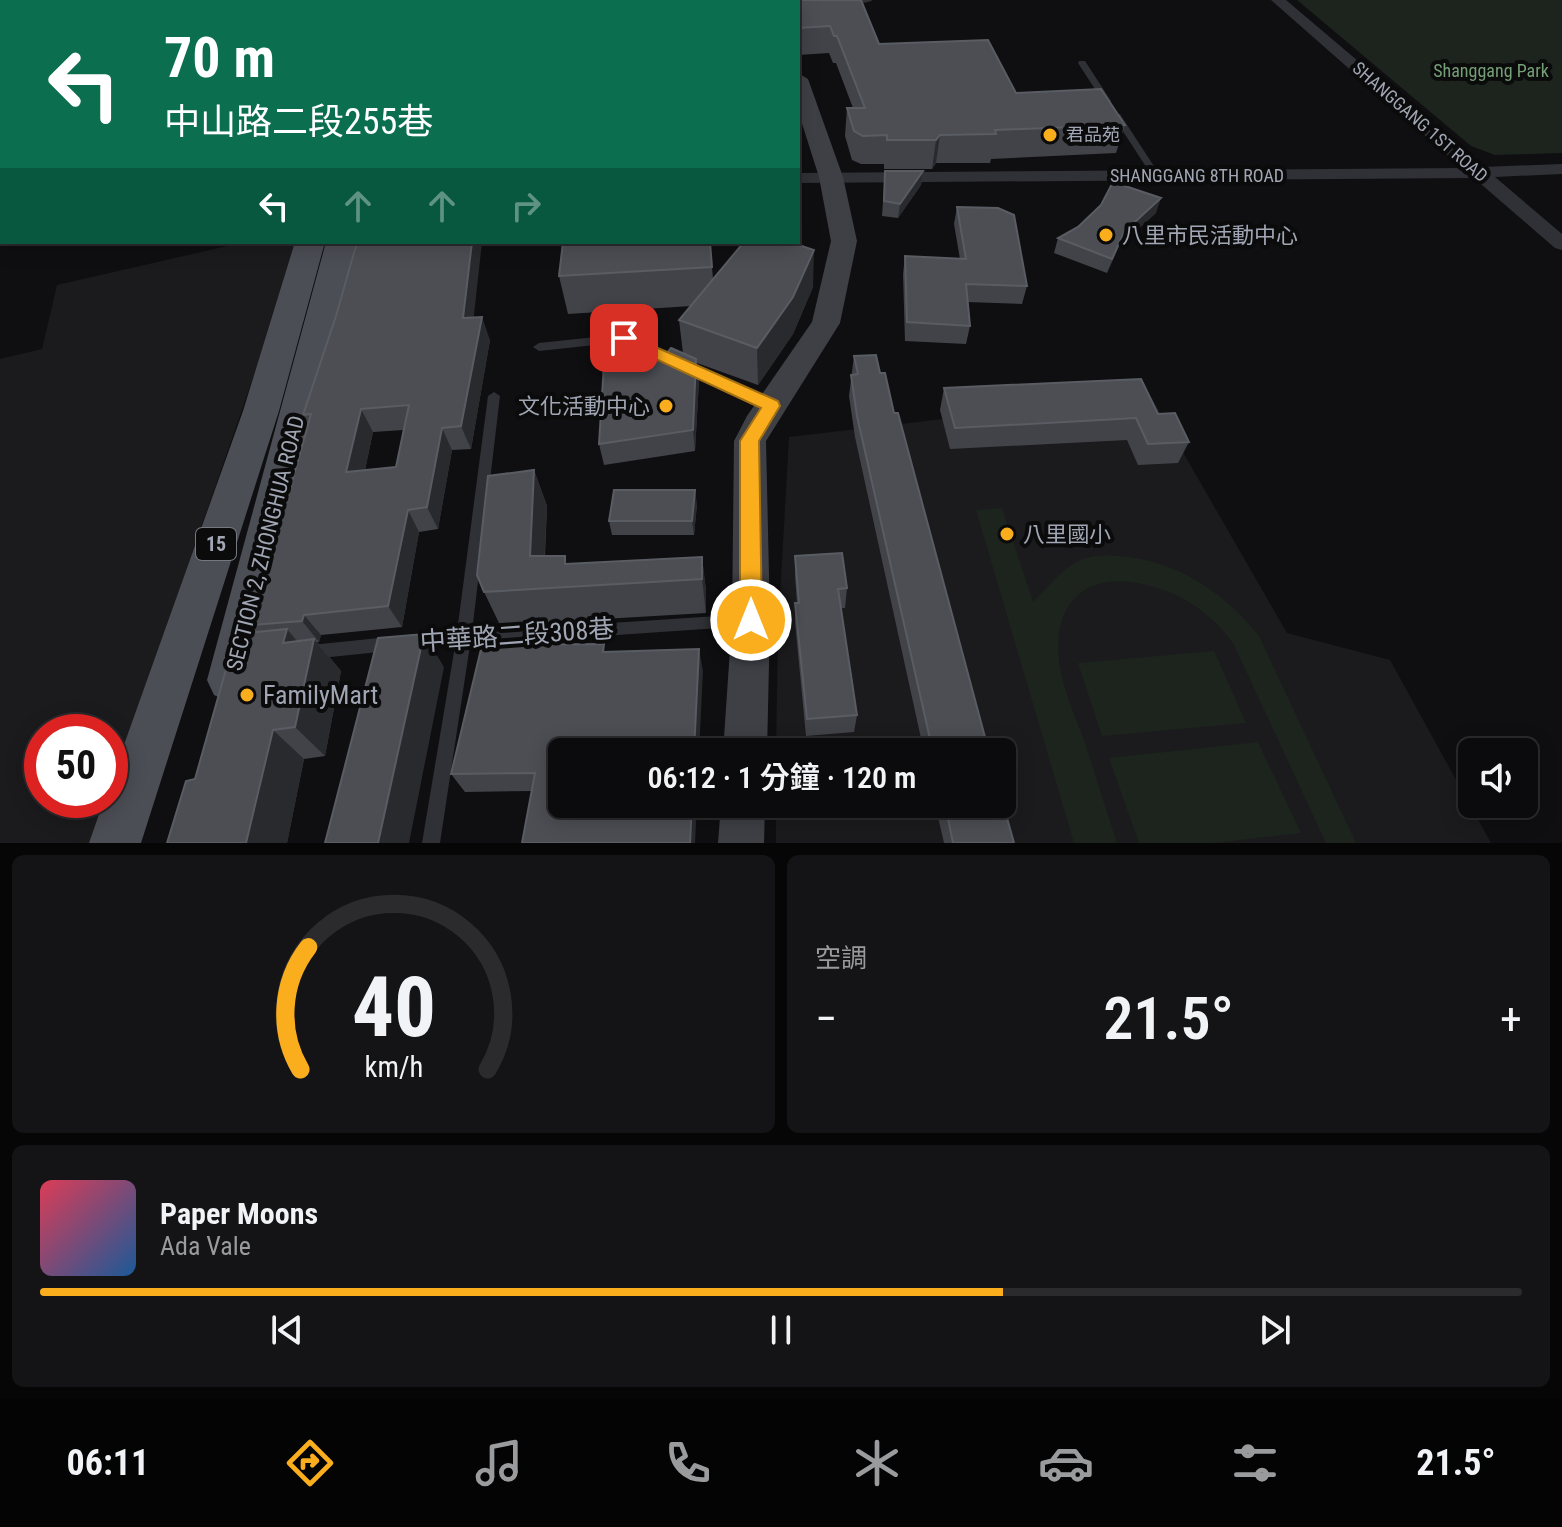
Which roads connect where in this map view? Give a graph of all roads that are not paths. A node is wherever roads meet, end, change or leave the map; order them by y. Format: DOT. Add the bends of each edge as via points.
graph roads {
  1 [pos="833,0"];
  2 [pos="870,0"];
  3 [pos="1278,0"];
  4 [pos="1082,63"];
  5 [pos="800,85"];
  6 [pos="1562,169"];
  7 [pos="1480,173"];
  8 [pos="831,177"];
  9 [pos="1157,177"];
  10 [pos="800,178"];
  11 [pos="309,244"];
  12 [pos="341,244"];
  13 [pos="1562,244"];
  14 [pos="539,347"];
  15 [pos="494,396"];
  16 [pos="771,406"];
  17 [pos="751,620"];
  18 [pos="464,637"];
  19 [pos="297,654"];
  20 [pos="218,721"];
  21 [pos="746,738"];
  22 [pos="742,818"];
  23 [pos="115,843"];
  24 [pos="431,843"];
  25 [pos="741,843"];
  1 -- 2 [label="lane"];
  3 -- 7 [label="street, SHANGGANG 1ST ROAD"];
  4 -- 9 [label="lane"];
  5 -- 8 [label="main road"];
  6 -- 7 [label="street, SHANGGANG 8TH ROAD"];
  7 -- 9 [label="street, SHANGGANG 8TH ROAD"];
  7 -- 13 [label="street, SHANGGANG 1ST ROAD"];
  8 -- 9 [label="street, SHANGGANG 8TH ROAD"];
  8 -- 10 [label="street, SHANGGANG 8TH ROAD"];
  8 -- 16 [label="main road" via="844,241 826,323"];
  11 -- 23 [label="main road, SECTION 2, ZHONGHUA ROAD / 15" via="261,411"];
  12 -- 20 [label="main road, SECTION 2, ZHONGHUA ROAD / 15" via="244,659"];
  14 -- 16 [label="lane" via="624,338"];
  15 -- 18 [label="lane"];
  16 -- 17 [label="main road" via="750,441"];
  17 -- 18 [label="lane, 中華路二段308巷"];
  17 -- 21 [label="main road"];
  18 -- 19 [label="lane, 中華路二段308巷"];
  18 -- 24 [label="lane"];
  22 -- 25 [label="main road"];
}
